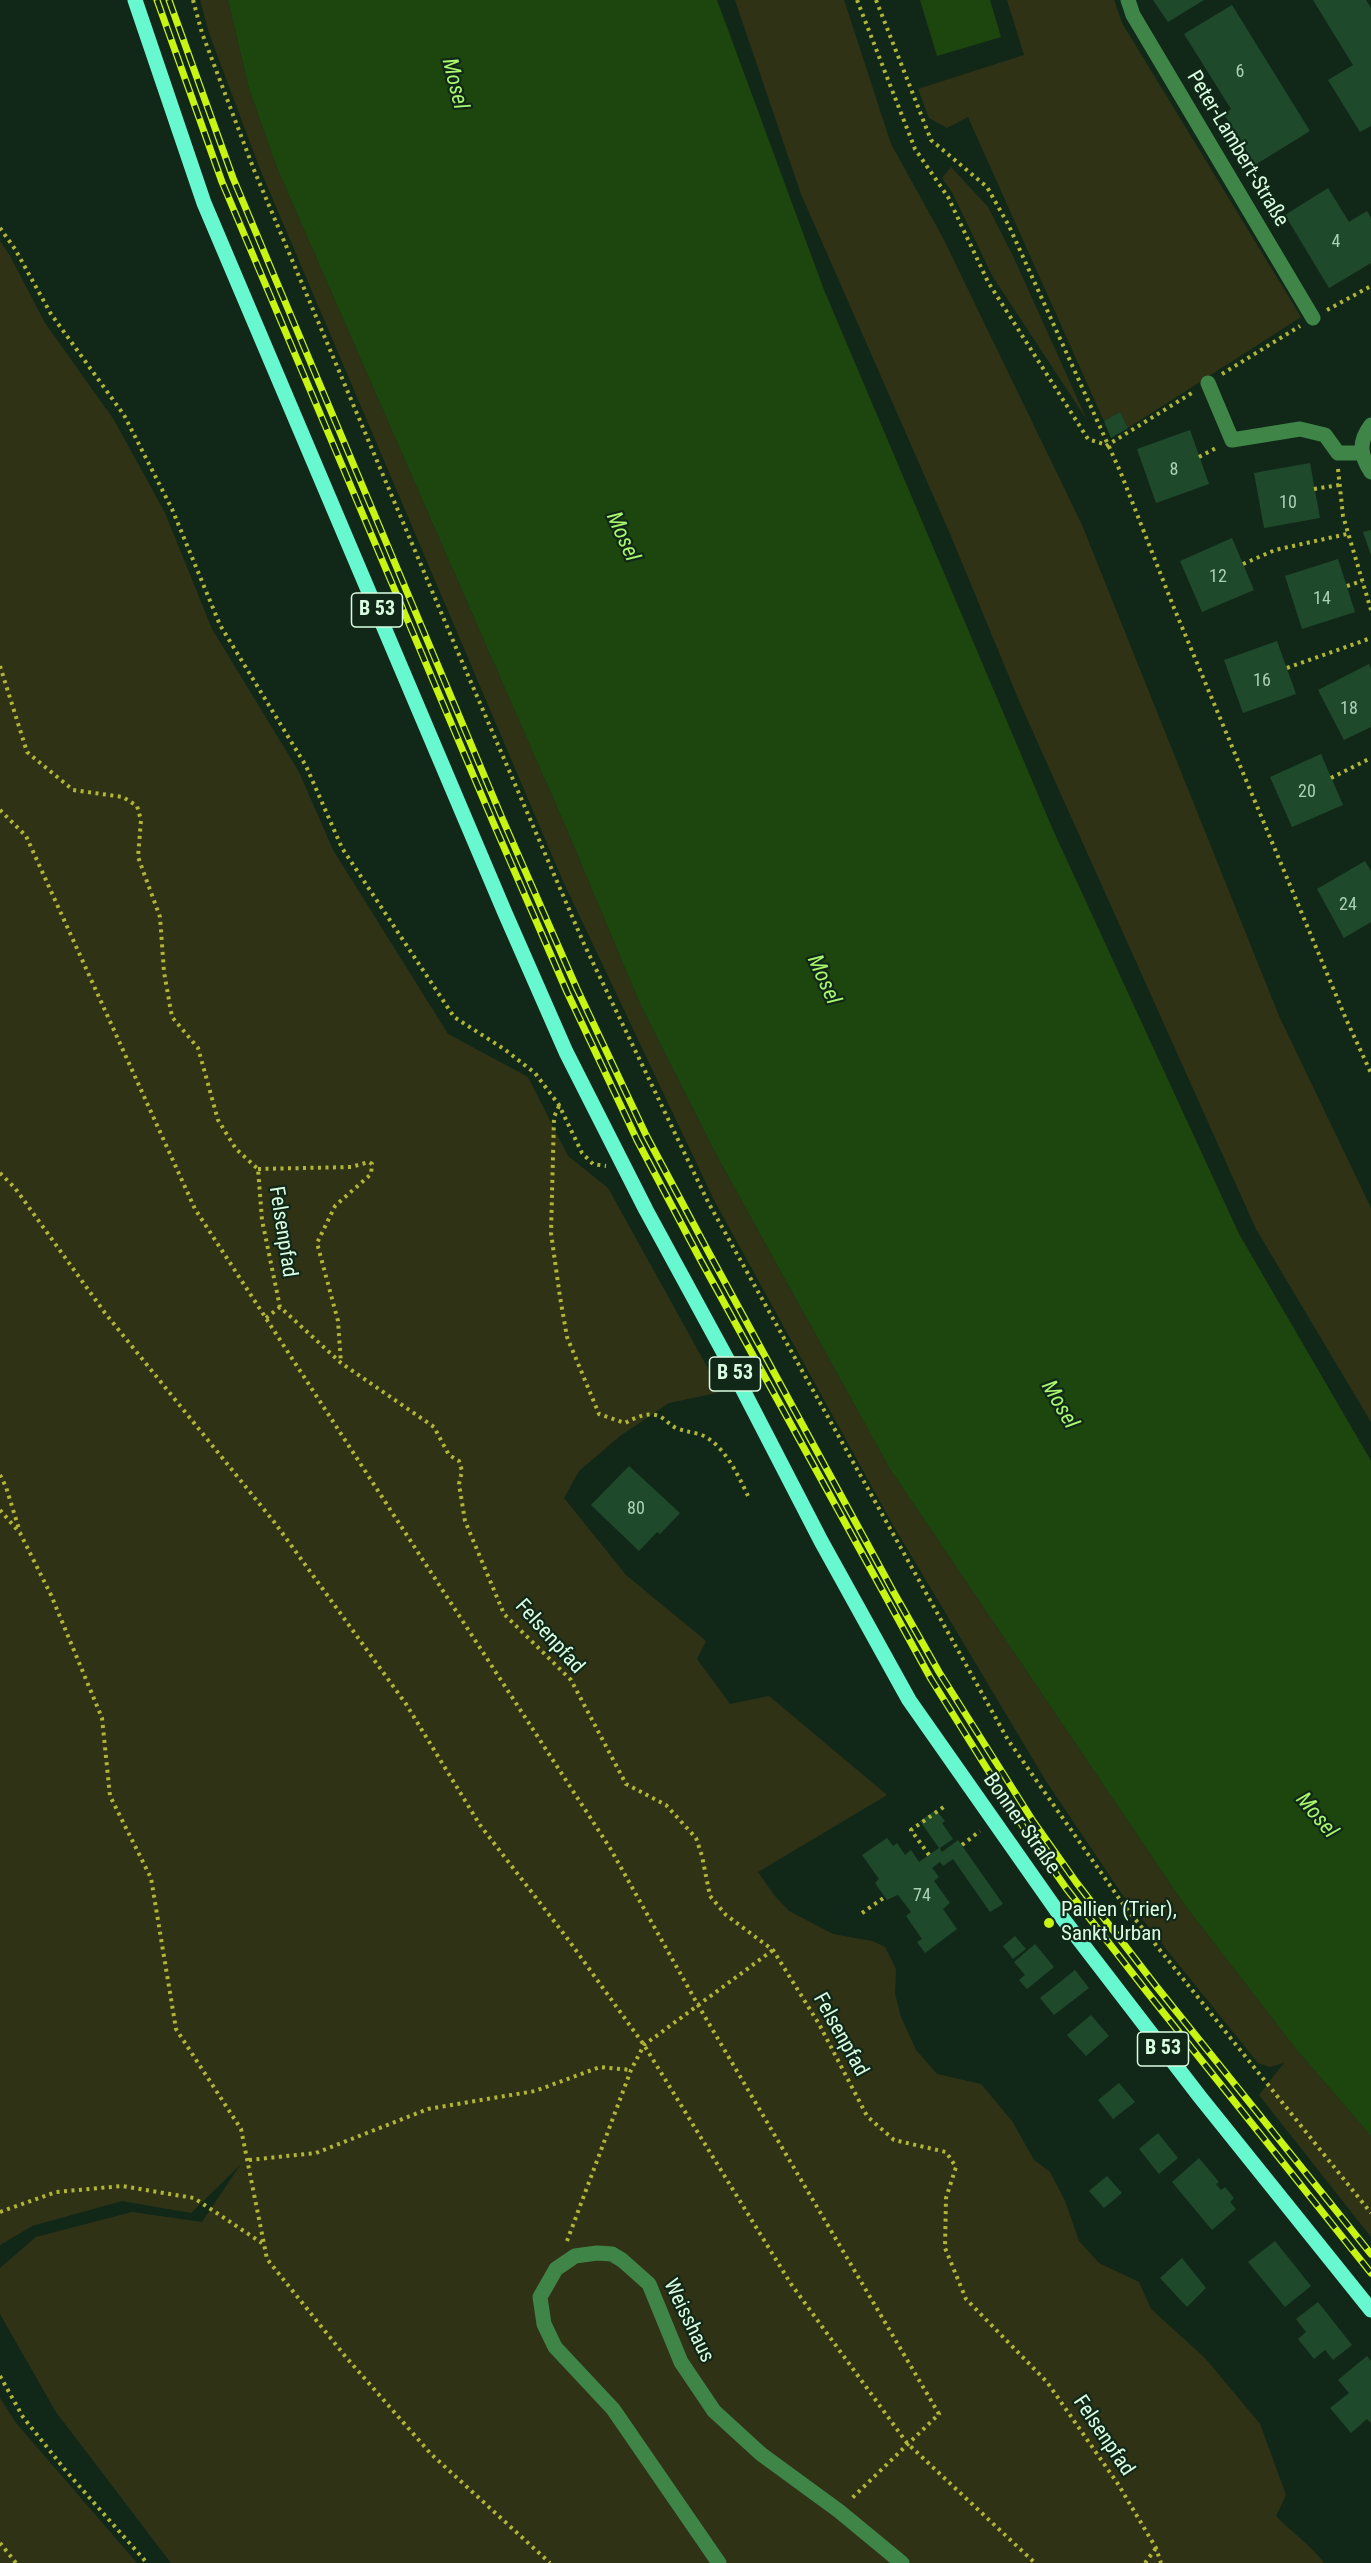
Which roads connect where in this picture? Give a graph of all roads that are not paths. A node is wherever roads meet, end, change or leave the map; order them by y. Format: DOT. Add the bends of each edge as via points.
graph roads {
  1 [pos="135,0"];
  2 [pos="1128,0"];
  3 [pos="1313,318"];
  4 [pos="1208,383"];
  5 [pos="1371,425"];
  6 [pos="1361,453"];
  7 [pos="1371,472"];
  8 [pos="1371,2310"];
  9 [pos="719,2563"];
  10 [pos="902,2563"];
  1 -- 8 [label="main road, Bonner Straße / B 53" via="204,203 566,1052 821,1541 909,1700 1057,1911 1185,2079"];
  2 -- 3 [label="street, Peter-Lambert-Straße" via="1133,15"];
  4 -- 6 [label="street" via="1232,440 1300,429 1325,435 1338,453"];
  5 -- 6 [label="street"];
  6 -- 7 [label="street"];
  9 -- 10 [label="street, Weisshaus" via="613,2409 555,2347 544,2324 540,2297 556,2269 575,2256 612,2254 649,2284 681,2362 714,2411 761,2454"];
}
